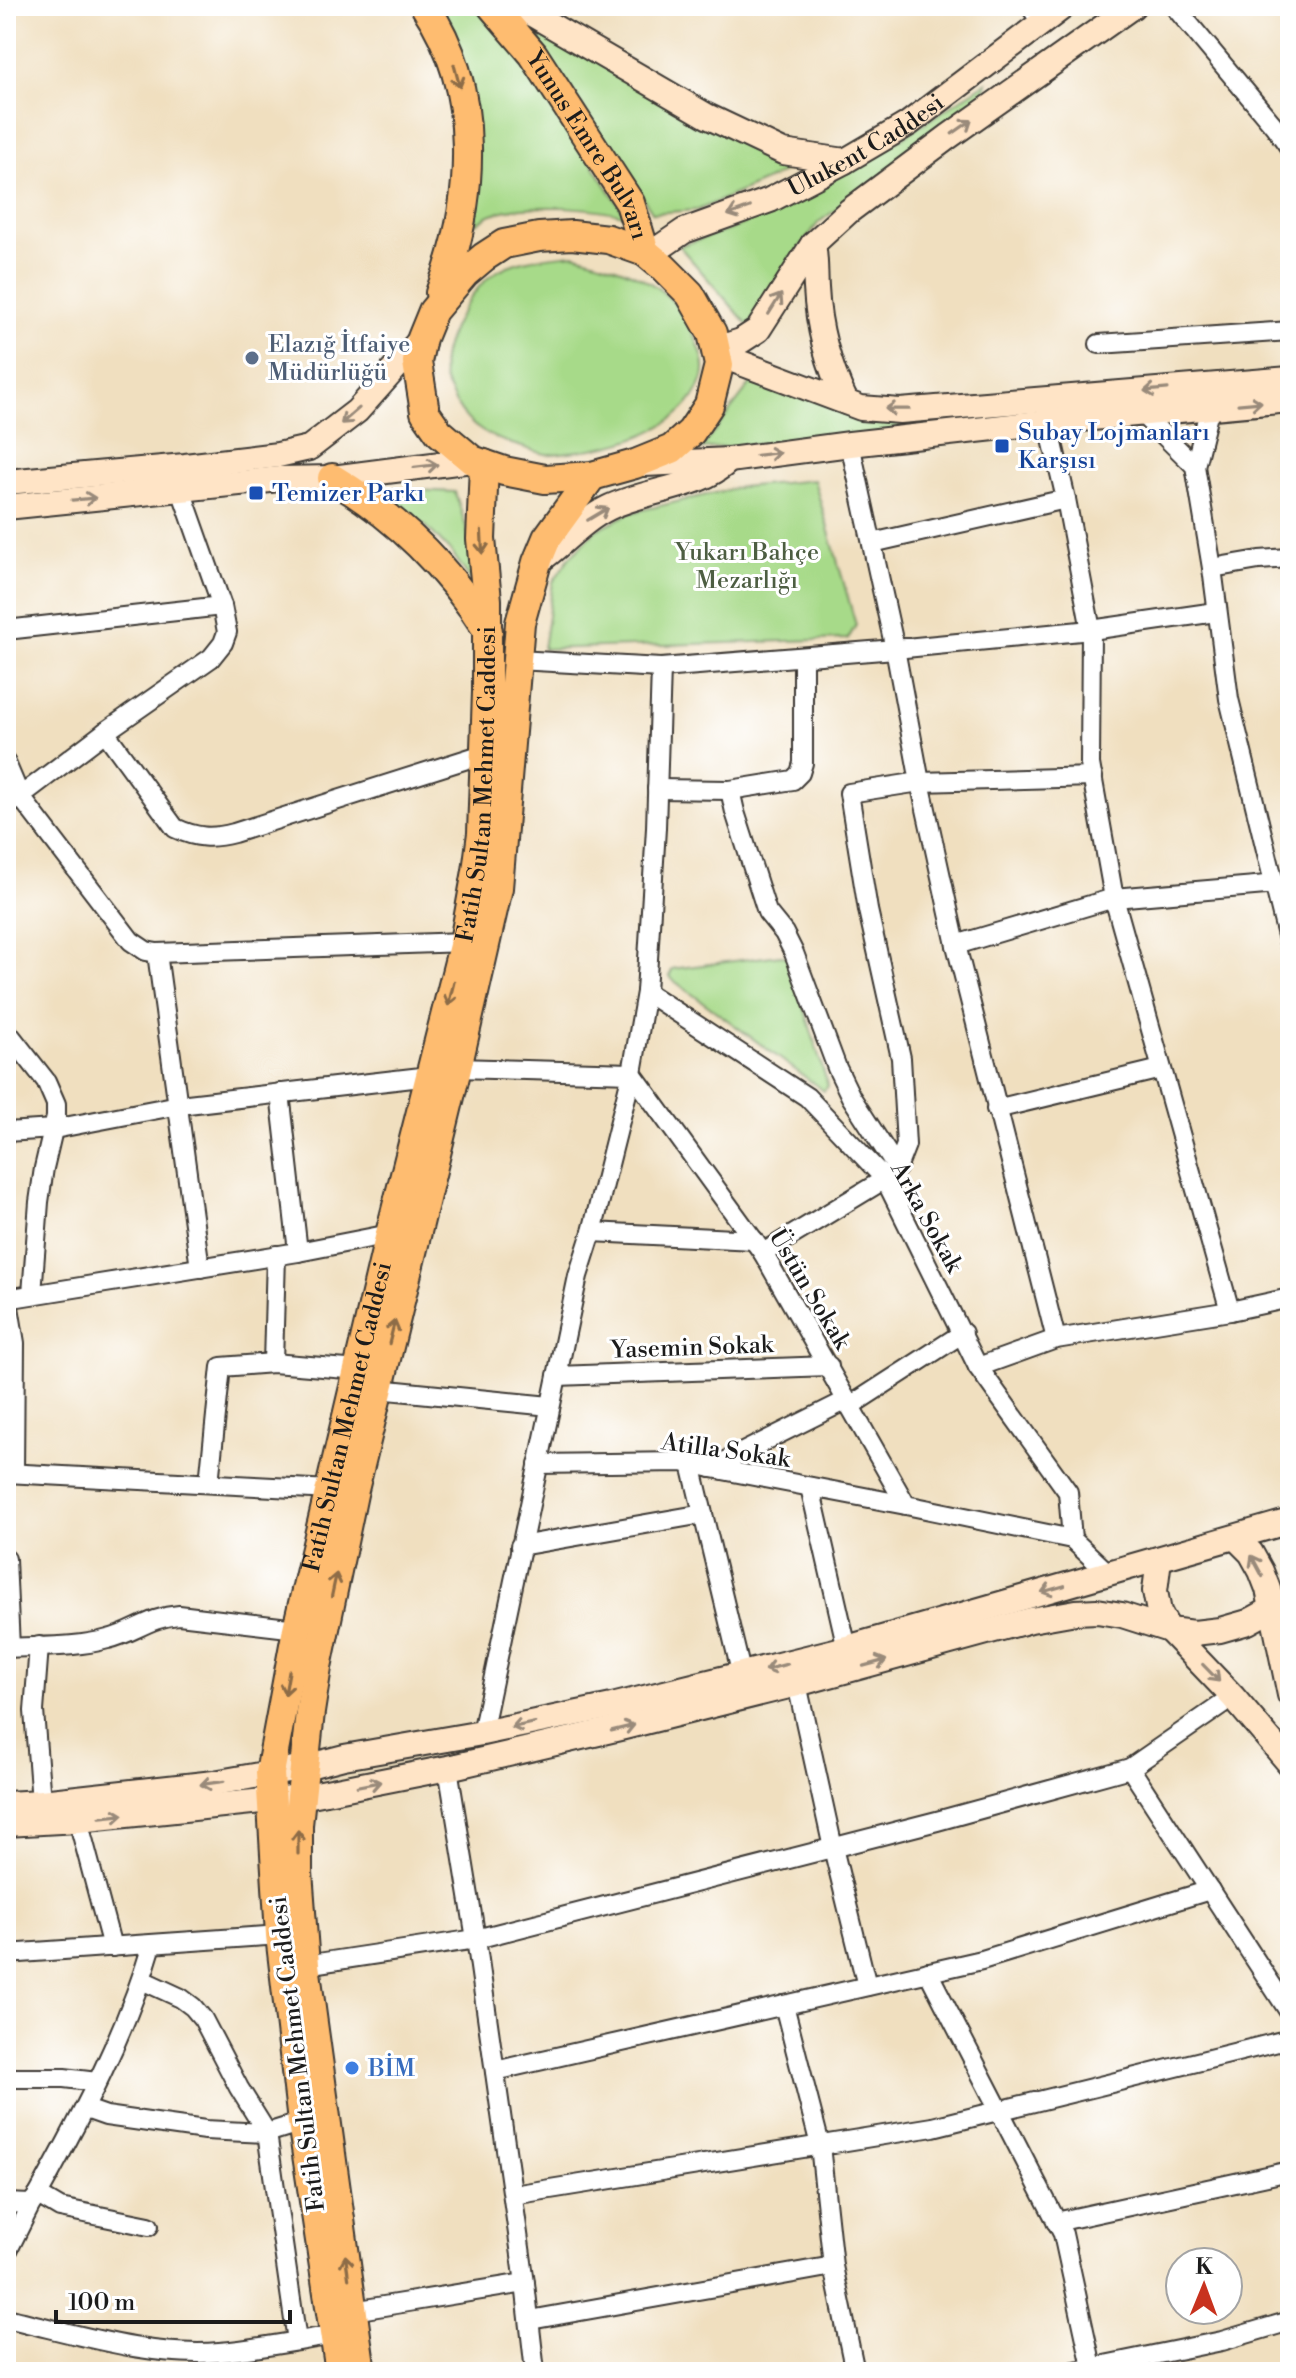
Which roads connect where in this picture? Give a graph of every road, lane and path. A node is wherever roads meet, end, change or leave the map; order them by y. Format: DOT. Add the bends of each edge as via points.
graph roads {
  1 [pos="425,6"];
  2 [pos="492,6"];
  3 [pos="518,6"];
  4 [pos="1064,6"];
  5 [pos="1133,6"];
  6 [pos="1177,7"];
  7 [pos="1036,14"];
  8 [pos="1282,121"];
  9 [pos="1290,148"];
  10 [pos="845,161"];
  11 [pos="813,244"];
  12 [pos="647,254"];
  13 [pos="433,311"];
  14 [pos="1290,331"];
  15 [pos="422,338"];
  16 [pos="1099,344"];
  17 [pos="717,352"];
  18 [pos="1290,379"];
  19 [pos="1290,400"];
  20 [pos="846,402"];
  21 [pos="1210,407"];
  22 [pos="1141,413"];
  23 [pos="1048,422"];
  24 [pos="850,444"];
  25 [pos="729,460"];
  26 [pos="478,462"];
  27 [pos="635,464"];
  28 [pos="1195,466"];
  29 [pos="592,476"];
  30 [pos="332,478"];
  31 [pos="6,482"];
  32 [pos="181,490"];
  33 [pos="1066,499"];
  34 [pos="6,507"];
  35 [pos="872,543"];
  36 [pos="1290,558"];
  37 [pos="537,562"];
  38 [pos="1212,568"];
  39 [pos="222,606"];
  40 [pos="1216,612"];
  41 [pos="6,630"];
  42 [pos="1091,630"];
  43 [pos="488,631"];
  44 [pos="895,649"];
  45 [pos="803,657"];
  46 [pos="517,660"];
  47 [pos="661,668"];
  48 [pos="105,732"];
  49 [pos="483,754"];
  50 [pos="6,763"];
  51 [pos="1093,777"];
  52 [pos="920,782"];
  53 [pos="657,789"];
  54 [pos="730,790"];
  55 [pos="13,801"];
  56 [pos="1283,884"];
  57 [pos="1114,898"];
  58 [pos="464,942"];
  59 [pos="956,945"];
  60 [pos="1290,948"];
  61 [pos="157,953"];
  62 [pos="646,992"];
  63 [pos="6,1030"];
  64 [pos="1161,1069"];
  65 [pos="444,1072"];
  66 [pos="632,1073"];
  67 [pos="280,1093"];
  68 [pos="179,1105"];
  69 [pos="996,1109"];
  70 [pos="54,1129"];
  71 [pos="6,1132"];
  72 [pos="891,1174"];
  73 [pos="592,1232"];
  74 [pos="390,1234"];
  75 [pos="759,1247"];
  76 [pos="298,1252"];
  77 [pos="276,1255"];
  78 [pos="200,1268"];
  79 [pos="32,1294"];
  80 [pos="7,1295"];
  81 [pos="1290,1298"];
  82 [pos="1230,1311"];
  83 [pos="963,1333"];
  84 [pos="1056,1339"];
  85 [pos="273,1363"];
  86 [pos="829,1366"];
  87 [pos="978,1367"];
  88 [pos="557,1376"];
  89 [pos="368,1379"];
  90 [pos="849,1403"];
  91 [pos="550,1406"];
  92 [pos="538,1464"];
  93 [pos="691,1464"];
  94 [pos="711,1468"];
  95 [pos="10,1473"];
  96 [pos="209,1483"];
  97 [pos="810,1487"];
  98 [pos="331,1490"];
  99 [pos="906,1505"];
  100 [pos="703,1514"];
  101 [pos="1290,1521"];
  102 [pos="1236,1538"];
  103 [pos="1072,1539"];
  104 [pos="520,1546"];
  105 [pos="6,1559"];
  106 [pos="1159,1559"];
  107 [pos="1108,1573"];
  108 [pos="1280,1605"];
  109 [pos="297,1629"];
  110 [pos="1169,1630"];
  111 [pos="39,1646"];
  112 [pos="8,1648"];
  113 [pos="847,1648"];
  114 [pos="742,1676"];
  115 [pos="797,1684"];
  116 [pos="1290,1695"];
  117 [pos="1233,1697"];
  118 [pos="482,1733"];
  119 [pos="1290,1764"];
  120 [pos="305,1767"];
  121 [pos="448,1768"];
  122 [pos="1130,1768"];
  123 [pos="270,1773"];
  124 [pos="301,1797"];
  125 [pos="270,1801"];
  126 [pos="41,1802"];
  127 [pos="6,1804"];
  128 [pos="78,1820"];
  129 [pos="6,1824"];
  130 [pos="833,1848"];
  131 [pos="1210,1890"];
  132 [pos="280,1935"];
  133 [pos="476,1939"];
  134 [pos="152,1945"];
  135 [pos="112,1947"];
  136 [pos="6,1954"];
  137 [pos="305,1965"];
  138 [pos="928,1972"];
  139 [pos="142,1980"];
  140 [pos="867,1986"];
  141 [pos="784,2005"];
  142 [pos="1290,2013"];
  143 [pos="1290,2039"];
  144 [pos="495,2071"];
  145 [pos="6,2078"];
  146 [pos="97,2082"];
  147 [pos="86,2109"];
  148 [pos="999,2111"];
  149 [pos="302,2122"];
  150 [pos="267,2133"];
  151 [pos="820,2145"];
  152 [pos="1290,2171"];
  153 [pos="513,2195"];
  154 [pos="34,2200"];
  155 [pos="6,2203"];
  156 [pos="1056,2222"];
  157 [pos="299,2225"];
  158 [pos="149,2226"];
  159 [pos="6,2254"];
  160 [pos="833,2266"];
  161 [pos="525,2283"];
  162 [pos="353,2311"];
  163 [pos="6,2318"];
  164 [pos="530,2320"];
  165 [pos="1290,2321"];
  166 [pos="335,2335"];
  167 [pos="297,2341"];
  168 [pos="180,2352"];
  169 [pos="1124,2366"];
  170 [pos="1092,2367"];
  171 [pos="182,2372"];
  172 [pos="340,2372"];
  173 [pos="361,2372"];
  174 [pos="535,2372"];
  175 [pos="855,2372"];
  176 [pos="1070,2372"];
  1 -- 13 [label="main road, one-way" via="453,61 467,141 462,221"];
  2 -- 12 [label="main road, Yunus Emre Bulvarı" via="533,54 630,203"];
  3 -- 10 [label="main road" via="720,122 783,152"];
  4 -- 7 [label="main road, Ulukent Caddesi"];
  11 -- 5 [label="main road, one-way" via="948,137"];
  6 -- 8 [label="street"];
  7 -- 10 [label="main road, Ulukent Caddesi" via="908,124"];
  8 -- 9 [label="street"];
  10 -- 12 [label="main road, Ulukent Caddesi, one-way" via="770,200 684,231"];
  17 -- 11 [label="main road, one-way" via="758,330"];
  11 -- 20 [label="main road" via="823,342"];
  12 -- 13 [label="main road" via="608,239 572,235 504,244 465,273"];
  12 -- 17 [label="main road" via="690,294"];
  13 -- 15 [label="main road"];
  14 -- 16 [label="street"];
  15 -- 26 [label="main road" via="417,362 425,412 439,432"];
  15 -- 31 [label="main road, one-way" via="357,411 309,448 185,466"];
  17 -- 20 [label="main road"];
  17 -- 27 [label="main road" via="709,405 691,432 672,449"];
  18 -- 20 [label="main road, one-way" via="900,411"];
  21 -- 19 [label="main road, one-way"];
  21 -- 22 [label="main road"];
  21 -- 28 [label="street"];
  22 -- 23 [label="main road"];
  22 -- 28 [label="street"];
  23 -- 24 [label="main road"];
  23 -- 33 [label="street"];
  25 -- 24 [label="main road, one-way"];
  24 -- 35 [label="street"];
  25 -- 27 [label="main road"];
  37 -- 25 [label="main road, one-way" via="610,507 705,478"];
  26 -- 29 [label="main road" via="545,479"];
  30 -- 26 [label="main road, one-way"];
  26 -- 43 [label="main road, Fatih Sultan Mehmet Caddesi, one-way"];
  27 -- 29 [label="main road"];
  28 -- 38 [label="street"];
  29 -- 37 [label="main road" via="547,538"];
  30 -- 32 [label="main road"];
  30 -- 43 [label="main road" via="419,542"];
  34 -- 32 [label="main road, one-way"];
  32 -- 39 [label="street"];
  33 -- 35 [label="street"];
  33 -- 42 [label="street"];
  35 -- 44 [label="street"];
  36 -- 38 [label="street"];
  37 -- 46 [label="main road" via="520,623"];
  38 -- 40 [label="street"];
  39 -- 41 [label="street"];
  39 -- 48 [label="street" via="227,632 211,658"];
  40 -- 42 [label="street"];
  40 -- 56 [label="street" via="1229,699"];
  42 -- 44 [label="street"];
  42 -- 51 [label="street"];
  43 -- 49 [label="main road, Fatih Sultan Mehmet Caddesi"];
  44 -- 45 [label="street"];
  44 -- 52 [label="street"];
  45 -- 47 [label="street"];
  45 -- 54 [label="street" via="800,773 793,780"];
  46 -- 47 [label="street"];
  46 -- 65 [label="main road" via="498,888"];
  47 -- 53 [label="street"];
  48 -- 49 [label="street" via="175,828 204,838"];
  48 -- 55 [label="street"];
  49 -- 58 [label="main road, Fatih Sultan Mehmet Caddesi" via="482,833"];
  50 -- 55 [label="street"];
  51 -- 52 [label="street"];
  51 -- 57 [label="street"];
  52 -- 59 [label="street"];
  52 -- 72 [label="street" via="849,793 901,1058 906,1145"];
  53 -- 54 [label="street"];
  53 -- 62 [label="street"];
  54 -- 72 [label="street" via="767,912 794,953 837,1068"];
  55 -- 61 [label="street" via="131,941"];
  56 -- 57 [label="street"];
  56 -- 60 [label="street"];
  57 -- 59 [label="street"];
  57 -- 64 [label="street"];
  58 -- 61 [label="street"];
  58 -- 65 [label="main road, Fatih Sultan Mehmet Caddesi, one-way"];
  59 -- 69 [label="street"];
  61 -- 68 [label="street"];
  62 -- 66 [label="street"];
  62 -- 72 [label="street, Arka Sokak" via="807,1097"];
  63 -- 70 [label="street" via="53,1095"];
  64 -- 69 [label="street"];
  64 -- 82 [label="street"];
  65 -- 66 [label="street"];
  65 -- 67 [label="street"];
  65 -- 74 [label="main road, Fatih Sultan Mehmet Caddesi"];
  89 -- 65 [label="main road, one-way"];
  66 -- 73 [label="street"];
  66 -- 75 [label="street, Üstün Sokak"];
  67 -- 68 [label="street"];
  67 -- 76 [label="street"];
  68 -- 70 [label="street"];
  68 -- 78 [label="street"];
  69 -- 84 [label="street"];
  70 -- 71 [label="street"];
  70 -- 79 [label="street" via="39,1202"];
  72 -- 75 [label="street"];
  72 -- 83 [label="street, Arka Sokak"];
  73 -- 75 [label="street"];
  73 -- 88 [label="street"];
  74 -- 76 [label="street"];
  74 -- 89 [label="main road, Fatih Sultan Mehmet Caddesi"];
  75 -- 86 [label="street, Üstün Sokak"];
  76 -- 77 [label="street"];
  77 -- 78 [label="street"];
  77 -- 85 [label="street"];
  78 -- 79 [label="street"];
  79 -- 80 [label="street"];
  80 -- 95 [label="street" via="15,1343"];
  81 -- 82 [label="street"];
  82 -- 84 [label="street"];
  83 -- 87 [label="street, Arka Sokak"];
  83 -- 90 [label="street"];
  84 -- 87 [label="street"];
  85 -- 89 [label="street"];
  85 -- 96 [label="street" via="221,1367"];
  86 -- 88 [label="street, Yasemin Sokak"];
  86 -- 90 [label="street, Üstün Sokak"];
  87 -- 103 [label="street, Arka Sokak" via="1068,1492"];
  88 -- 91 [label="street"];
  89 -- 91 [label="street"];
  89 -- 98 [label="main road, Fatih Sultan Mehmet Caddesi"];
  120 -- 89 [label="main road, one-way" via="317,1667 353,1494"];
  90 -- 94 [label="street"];
  90 -- 99 [label="street, Üstün Sokak"];
  91 -- 92 [label="street"];
  92 -- 93 [label="street, Atilla Sokak"];
  92 -- 104 [label="street"];
  93 -- 94 [label="street, Atilla Sokak"];
  93 -- 100 [label="street"];
  94 -- 97 [label="street, Atilla Sokak"];
  95 -- 96 [label="street"];
  96 -- 98 [label="street"];
  97 -- 99 [label="street, Atilla Sokak"];
  97 -- 113 [label="street"];
  98 -- 109 [label="main road, Fatih Sultan Mehmet Caddesi"];
  99 -- 103 [label="street"];
  100 -- 104 [label="street"];
  100 -- 114 [label="street"];
  101 -- 102 [label="main road"];
  102 -- 106 [label="main road"];
  108 -- 102 [label="main road, one-way" via="1251,1553"];
  103 -- 107 [label="street"];
  104 -- 118 [label="street"];
  105 -- 112 [label="street"];
  106 -- 107 [label="main road"];
  106 -- 110 [label="main road" via="1155,1591"];
  107 -- 113 [label="main road, one-way"];
  108 -- 110 [label="main road" via="1220,1630"];
  108 -- 116 [label="main road"];
  109 -- 111 [label="street" via="179,1615 149,1621 112,1638"];
  109 -- 123 [label="main road, Fatih Sultan Mehmet Caddesi, one-way"];
  115 -- 110 [label="main road, one-way" via="1076,1612 1122,1615"];
  110 -- 117 [label="main road, one-way"];
  111 -- 112 [label="street"];
  111 -- 126 [label="street" via="34,1711"];
  113 -- 114 [label="main road, one-way"];
  114 -- 118 [label="main road, one-way"];
  121 -- 115 [label="main road, one-way"];
  115 -- 130 [label="street"];
  117 -- 119 [label="main road"];
  117 -- 122 [label="street"];
  118 -- 120 [label="main road"];
  120 -- 123 [label="main road"];
  120 -- 124 [label="main road"];
  124 -- 121 [label="main road, one-way"];
  121 -- 133 [label="street"];
  122 -- 130 [label="street"];
  122 -- 131 [label="street"];
  123 -- 125 [label="main road, Fatih Sultan Mehmet Caddesi"];
  123 -- 126 [label="main road, one-way"];
  124 -- 125 [label="main road"];
  137 -- 124 [label="main road, one-way" via="298,1872"];
  128 -- 125 [label="main road, one-way"];
  125 -- 132 [label="main road, Fatih Sultan Mehmet Caddesi"];
  126 -- 127 [label="main road"];
  128 -- 129 [label="main road"];
  128 -- 135 [label="street"];
  130 -- 133 [label="street"];
  130 -- 140 [label="street"];
  131 -- 138 [label="street"];
  131 -- 142 [label="street"];
  132 -- 134 [label="street"];
  132 -- 149 [label="main road, Fatih Sultan Mehmet Caddesi"];
  133 -- 137 [label="street"];
  133 -- 144 [label="street"];
  134 -- 135 [label="street"];
  134 -- 139 [label="street"];
  135 -- 136 [label="street"];
  162 -- 137 [label="main road, one-way"];
  138 -- 140 [label="street"];
  138 -- 148 [label="street"];
  139 -- 146 [label="street"];
  139 -- 150 [label="street" via="181,1998 203,2019"];
  140 -- 141 [label="street"];
  141 -- 144 [label="street"];
  141 -- 151 [label="street"];
  143 -- 148 [label="street"];
  144 -- 153 [label="street"];
  145 -- 146 [label="street"];
  146 -- 147 [label="street"];
  147 -- 150 [label="street" via="205,2130"];
  147 -- 154 [label="street"];
  148 -- 151 [label="street"];
  148 -- 156 [label="street"];
  149 -- 150 [label="street"];
  149 -- 157 [label="main road, Fatih Sultan Mehmet Caddesi"];
  150 -- 157 [label="street"];
  151 -- 153 [label="street"];
  151 -- 160 [label="street"];
  152 -- 156 [label="street"];
  153 -- 161 [label="street"];
  154 -- 155 [label="street"];
  154 -- 158 [label="street"];
  154 -- 159 [label="street"];
  156 -- 170 [label="street"];
  157 -- 166 [label="main road, Fatih Sultan Mehmet Caddesi"];
  157 -- 167 [label="street"];
  160 -- 164 [label="street"];
  160 -- 175 [label="street"];
  161 -- 162 [label="street"];
  161 -- 164 [label="street"];
  162 -- 173 [label="main road"];
  163 -- 168 [label="street"];
  164 -- 174 [label="street"];
  165 -- 169 [label="street"];
  166 -- 167 [label="street"];
  166 -- 172 [label="main road, Fatih Sultan Mehmet Caddesi"];
  167 -- 168 [label="street"];
  168 -- 171 [label="street"];
  169 -- 170 [label="street"];
  170 -- 176 [label="street"];
}
